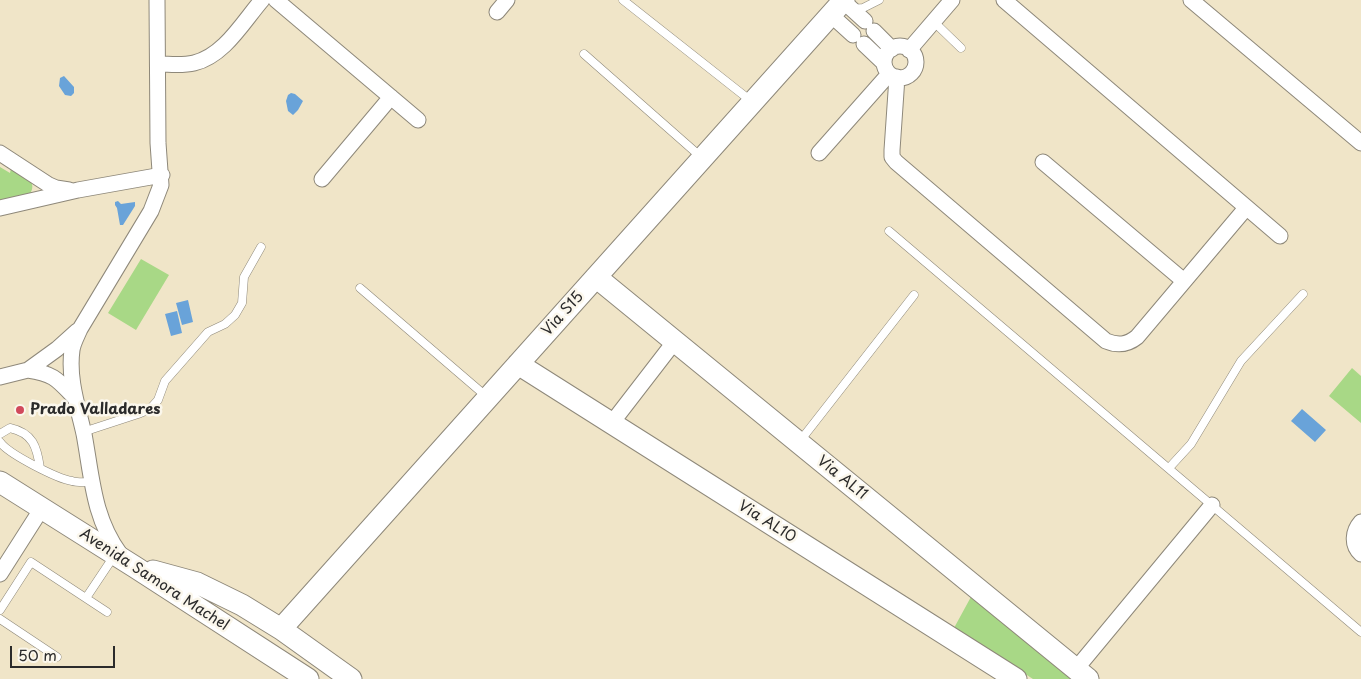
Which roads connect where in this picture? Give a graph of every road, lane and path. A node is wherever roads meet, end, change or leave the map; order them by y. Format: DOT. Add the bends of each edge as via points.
graph roads {
  1 [pos="158,0"];
  2 [pos="262,0"];
  3 [pos="276,0"];
  4 [pos="623,0"];
  5 [pos="879,0"];
  6 [pos="952,0"];
  7 [pos="1004,0"];
  8 [pos="1191,0"];
  9 [pos="842,6"];
  10 [pos="933,22"];
  11 [pos="961,48"];
  12 [pos="892,49"];
  13 [pos="910,50"];
  14 [pos="584,54"];
  15 [pos="158,64"];
  16 [pos="890,71"];
  17 [pos="391,97"];
  18 [pos="753,102"];
  19 [pos="418,120"];
  20 [pos="1361,143"];
  21 [pos="0,153"];
  22 [pos="819,153"];
  23 [pos="702,159"];
  24 [pos="1043,162"];
  25 [pos="162,175"];
  26 [pos="37,177"];
  27 [pos="322,179"];
  28 [pos="78,190"];
  29 [pos="31,201"];
  30 [pos="0,208"];
  31 [pos="1246,208"];
  32 [pos="889,231"];
  33 [pos="1280,236"];
  34 [pos="261,247"];
  35 [pos="596,277"];
  36 [pos="1184,281"];
  37 [pos="360,288"];
  38 [pos="1303,294"];
  39 [pos="914,295"];
  40 [pos="80,329"];
  41 [pos="675,341"];
  42 [pos="518,364"];
  43 [pos="28,370"];
  44 [pos="0,377"];
  45 [pos="75,398"];
  46 [pos="488,398"];
  47 [pos="611,424"];
  48 [pos="83,432"];
  49 [pos="0,434"];
  50 [pos="0,442"];
  51 [pos="799,442"];
  52 [pos="40,468"];
  53 [pos="1169,468"];
  54 [pos="0,482"];
  55 [pos="92,482"];
  56 [pos="1212,505"];
  57 [pos="42,508"];
  58 [pos="1361,522"];
  59 [pos="1361,554"];
  60 [pos="124,560"];
  61 [pos="0,574"];
  62 [pos="86,598"];
  63 [pos="0,610"];
  64 [pos="107,612"];
  65 [pos="0,619"];
  66 [pos="281,629"];
  67 [pos="1361,632"];
  68 [pos="57,657"];
  69 [pos="1082,674"];
  70 [pos="308,679"];
  71 [pos="351,679"];
  72 [pos="1016,679"];
  1 -- 15 [label="street"];
  2 -- 15 [label="street" via="225,45 210,57 193,63"];
  3 -- 17 [label="street"];
  4 -- 18 [label="lane"];
  5 -- 9 [label="lane" via="863,8"];
  6 -- 10 [label="street"];
  7 -- 31 [label="street"];
  8 -- 20 [label="street"];
  9 -- 12 [label="street"];
  9 -- 16 [label="street" via="858,39"];
  9 -- 18 [label="street, Via S15"];
  10 -- 11 [label="lane"];
  10 -- 13 [label="street"];
  12 -- 13 [label="street" via="899,46"];
  12 -- 16 [label="street" via="888,52"];
  13 -- 16 [label="street" via="914,56 914,69 905,77"];
  14 -- 23 [label="lane"];
  15 -- 25 [label="street" via="158,143"];
  16 -- 22 [label="street"];
  16 -- 36 [label="street" via="892,157 896,162 1106,341 1121,345 1132,341"];
  17 -- 19 [label="street"];
  17 -- 27 [label="street"];
  18 -- 23 [label="street, Via S15"];
  21 -- 26 [label="street"];
  23 -- 35 [label="street, Via S15"];
  24 -- 36 [label="street"];
  25 -- 28 [label="street"];
  25 -- 40 [label="street" via="151,211"];
  26 -- 28 [label="street" via="56,188"];
  26 -- 29 [label="street" via="39,191"];
  28 -- 29 [label="street"];
  29 -- 30 [label="street"];
  31 -- 33 [label="street"];
  31 -- 36 [label="street"];
  32 -- 53 [label="lane"];
  34 -- 48 [label="lane" via="244,277 242,302 235,315 208,332 165,381 158,400 138,414"];
  35 -- 41 [label="street, Via AL11"];
  35 -- 42 [label="street, Via S15"];
  37 -- 46 [label="lane"];
  38 -- 53 [label="lane" via="1241,361 1191,444"];
  39 -- 51 [label="lane"];
  40 -- 43 [label="street"];
  40 -- 45 [label="street" via="72,350"];
  41 -- 47 [label="street"];
  41 -- 51 [label="street, Via AL11"];
  42 -- 46 [label="street, Via S15"];
  42 -- 47 [label="street, Via AL10"];
  43 -- 44 [label="street"];
  43 -- 45 [label="street" via="58,379"];
  45 -- 48 [label="street"];
  46 -- 66 [label="street, Via S15"];
  47 -- 72 [label="street, Via AL10"];
  48 -- 55 [label="street"];
  49 -- 52 [label="lane" via="10,428 32,440"];
  50 -- 52 [label="lane" via="7,450"];
  51 -- 69 [label="street, Via AL11"];
  52 -- 55 [label="lane" via="71,481"];
  53 -- 56 [label="lane"];
  54 -- 57 [label="street, Avenida Samora Machel"];
  55 -- 60 [label="street" via="105,532"];
  56 -- 67 [label="lane"];
  56 -- 69 [label="street"];
  57 -- 60 [label="street, Avenida Samora Machel"];
  57 -- 61 [label="street"];
  58 -- 59 [label="street" via="1354,539"];
  60 -- 62 [label="lane"];
  60 -- 66 [label="street" via="196,583 242,605"];
  60 -- 70 [label="street, Avenida Samora Machel"];
  62 -- 63 [label="lane" via="31,562"];
  62 -- 64 [label="lane"];
  65 -- 68 [label="lane"];
  66 -- 71 [label="street"];
}
